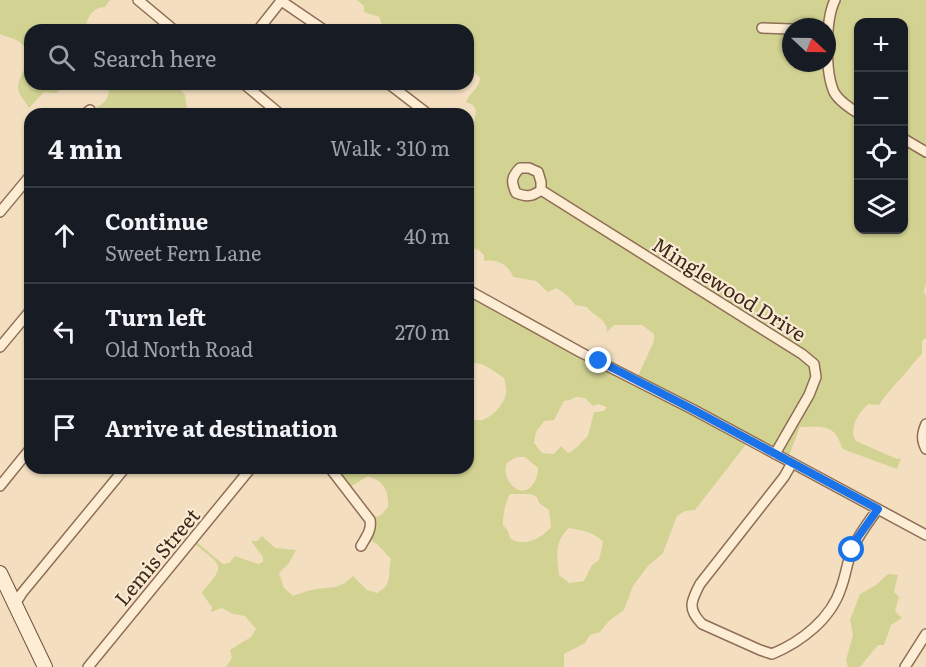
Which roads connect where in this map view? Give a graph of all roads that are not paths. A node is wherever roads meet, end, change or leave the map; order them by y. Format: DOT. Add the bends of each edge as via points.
graph roads {
  1 [pos="138,0"];
  2 [pos="280,0"];
  3 [pos="835,0"];
  4 [pos="829,18"];
  5 [pos="167,24"];
  6 [pos="262,24"];
  7 [pos="315,24"];
  8 [pos="762,28"];
  9 [pos="782,29"];
  10 [pos="829,72"];
  11 [pos="251,90"];
  12 [pos="397,90"];
  13 [pos="273,108"];
  14 [pos="420,108"];
  15 [pos="854,110"];
  16 [pos="908,142"];
  17 [pos="926,152"];
  18 [pos="24,183"];
  19 [pos="541,190"];
  20 [pos="0,212"];
  21 [pos="474,293"];
  22 [pos="24,318"];
  23 [pos="0,347"];
  24 [pos="926,424"];
  25 [pos="926,448"];
  26 [pos="775,454"];
  27 [pos="24,456"];
  28 [pos="792,463"];
  29 [pos="120,474"];
  30 [pos="246,474"];
  31 [pos="335,474"];
  32 [pos="0,486"];
  33 [pos="878,509"];
  34 [pos="926,535"];
  35 [pos="361,546"];
  36 [pos="0,573"];
  37 [pos="15,604"];
  38 [pos="926,634"];
  39 [pos="45,667"];
  40 [pos="88,667"];
  41 [pos="905,667"];
  1 -- 5 [label="street"];
  2 -- 6 [label="street"];
  2 -- 7 [label="street"];
  3 -- 4 [label="street"];
  8 -- 9 [label="street"];
  10 -- 15 [label="street" via="835,94"];
  11 -- 13 [label="street"];
  12 -- 14 [label="street"];
  16 -- 17 [label="street"];
  18 -- 20 [label="street"];
  19 -- 26 [label="street, Minglewood Drive" via="814,364 816,377 809,395"];
  21 -- 26 [label="street"];
  22 -- 23 [label="street"];
  24 -- 25 [label="street" via="922,432"];
  26 -- 28 [label="street"];
  27 -- 32 [label="street"];
  28 -- 33 [label="street"];
  28 -- 33 [label="street" via="700,584 691,608 702,624 772,654 797,641 831,608 858,537"];
  29 -- 37 [label="street"];
  30 -- 40 [label="street, Lemis Street"];
  31 -- 35 [label="street" via="370,520"];
  33 -- 34 [label="street"];
  36 -- 37 [label="main road"];
  37 -- 39 [label="main road"];
  38 -- 41 [label="street"];
}
